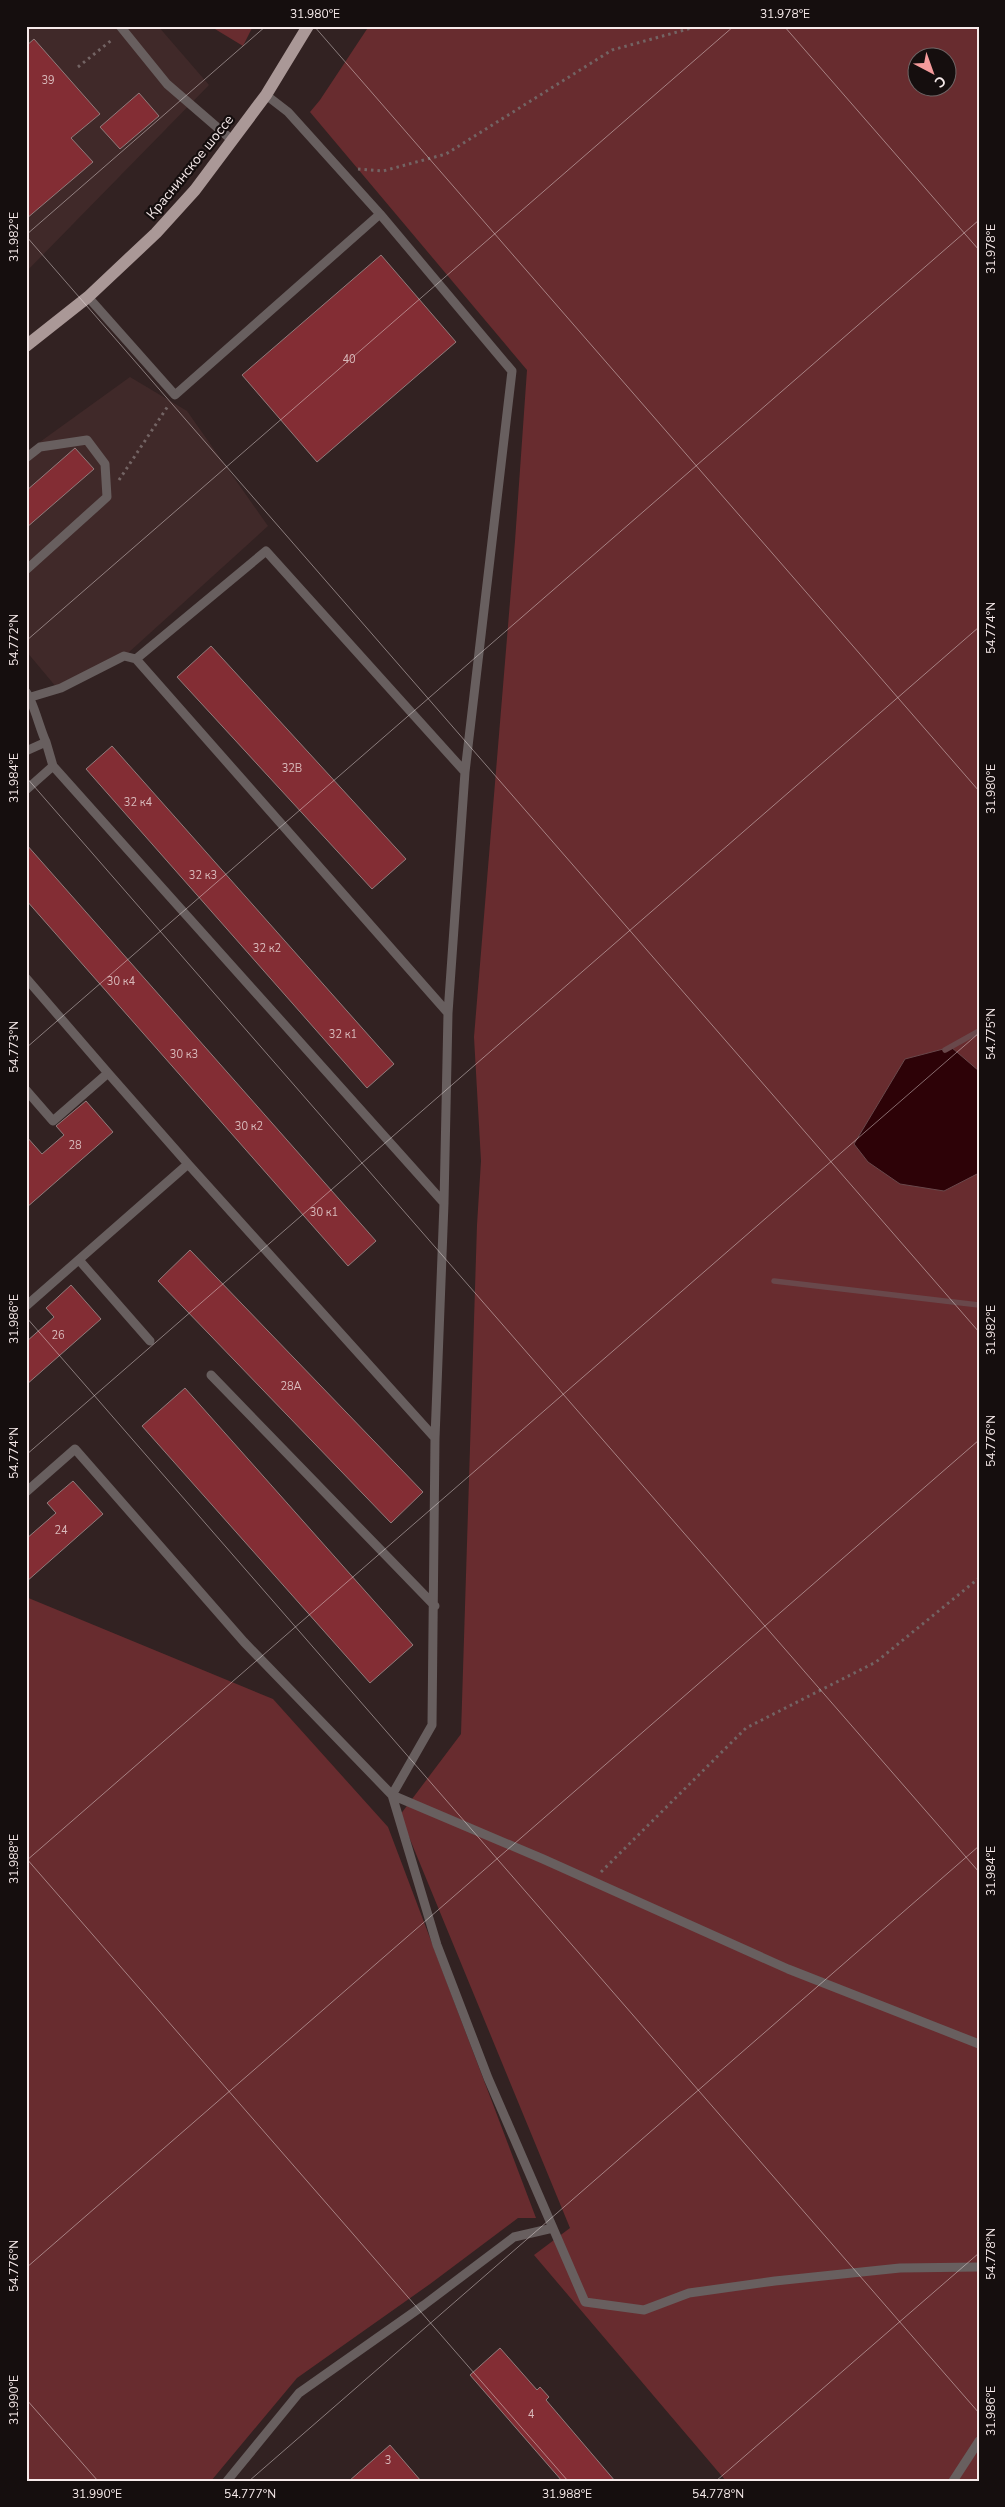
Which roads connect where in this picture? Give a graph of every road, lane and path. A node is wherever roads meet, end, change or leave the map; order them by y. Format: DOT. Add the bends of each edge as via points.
graph roads {
  1 [pos="308,26"];
  2 [pos="699,26"];
  3 [pos="121,28"];
  4 [pos="78,67"];
  5 [pos="266,95"];
  6 [pos="233,141"];
  7 [pos="337,167"];
  8 [pos="380,214"];
  9 [pos="88,296"];
  10 [pos="26,346"];
  11 [pos="175,395"];
  12 [pos="26,458"];
  13 [pos="108,497"];
  14 [pos="26,570"];
  15 [pos="136,659"];
  16 [pos="28,695"];
  17 [pos="46,742"];
  18 [pos="26,751"];
  19 [pos="53,766"];
  20 [pos="465,772"];
  21 [pos="26,790"];
  22 [pos="26,978"];
  23 [pos="448,1013"];
  24 [pos="108,1073"];
  25 [pos="26,1090"];
  26 [pos="188,1164"];
  27 [pos="444,1204"];
  28 [pos="79,1260"];
  29 [pos="26,1306"];
  30 [pos="150,1340"];
  31 [pos="211,1375"];
  32 [pos="435,1438"];
  33 [pos="26,1492"];
  34 [pos="979,1578"];
  35 [pos="435,1606"];
  36 [pos="392,1795"];
  37 [pos="592,1881"];
  38 [pos="979,2044"];
  39 [pos="553,2228"];
  40 [pos="979,2267"];
  41 [pos="979,2441"];
  42 [pos="227,2481"];
  43 [pos="953,2481"];
  1 -- 5 [label="main road, Краснинское шоссе"];
  2 -- 7 [label="path" via="612,50 446,154 383,171"];
  3 -- 4 [label="path"];
  3 -- 6 [label="lane" via="168,84"];
  5 -- 6 [label="main road, Краснинское шоссе"];
  5 -- 7 [label="lane" via="288,112"];
  6 -- 9 [label="main road, Краснинское шоссе" via="162,226"];
  7 -- 8 [label="lane"];
  8 -- 11 [label="lane"];
  8 -- 20 [label="lane" via="512,371"];
  9 -- 10 [label="main road, Краснинское шоссе"];
  9 -- 11 [label="lane"];
  11 -- 13 [label="path"];
  12 -- 13 [label="lane" via="40,447 87,440 105,464"];
  13 -- 14 [label="lane"];
  15 -- 16 [label="lane" via="124,656 61,688"];
  15 -- 20 [label="lane" via="266,551"];
  15 -- 23 [label="lane"];
  16 -- 17 [label="lane"];
  17 -- 18 [label="lane"];
  17 -- 19 [label="lane"];
  19 -- 21 [label="lane"];
  19 -- 27 [label="lane"];
  20 -- 23 [label="lane"];
  22 -- 24 [label="lane"];
  23 -- 27 [label="lane"];
  24 -- 25 [label="lane" via="53,1121"];
  24 -- 26 [label="lane"];
  26 -- 28 [label="lane"];
  26 -- 32 [label="lane"];
  27 -- 32 [label="lane"];
  28 -- 29 [label="lane"];
  28 -- 30 [label="lane"];
  31 -- 35 [label="lane"];
  32 -- 35 [label="lane"];
  33 -- 36 [label="lane" via="75,1449 244,1642"];
  34 -- 37 [label="path" via="876,1662 746,1728"];
  35 -- 36 [label="lane" via="432,1726"];
  36 -- 37 [label="lane"];
  36 -- 39 [label="lane" via="437,1945 488,2078"];
  37 -- 38 [label="lane" via="788,1969"];
  39 -- 40 [label="lane" via="585,2302 644,2310 689,2293 776,2281 900,2268"];
  39 -- 42 [label="lane" via="514,2237 299,2393"];
  41 -- 43 [label="lane"];
}
